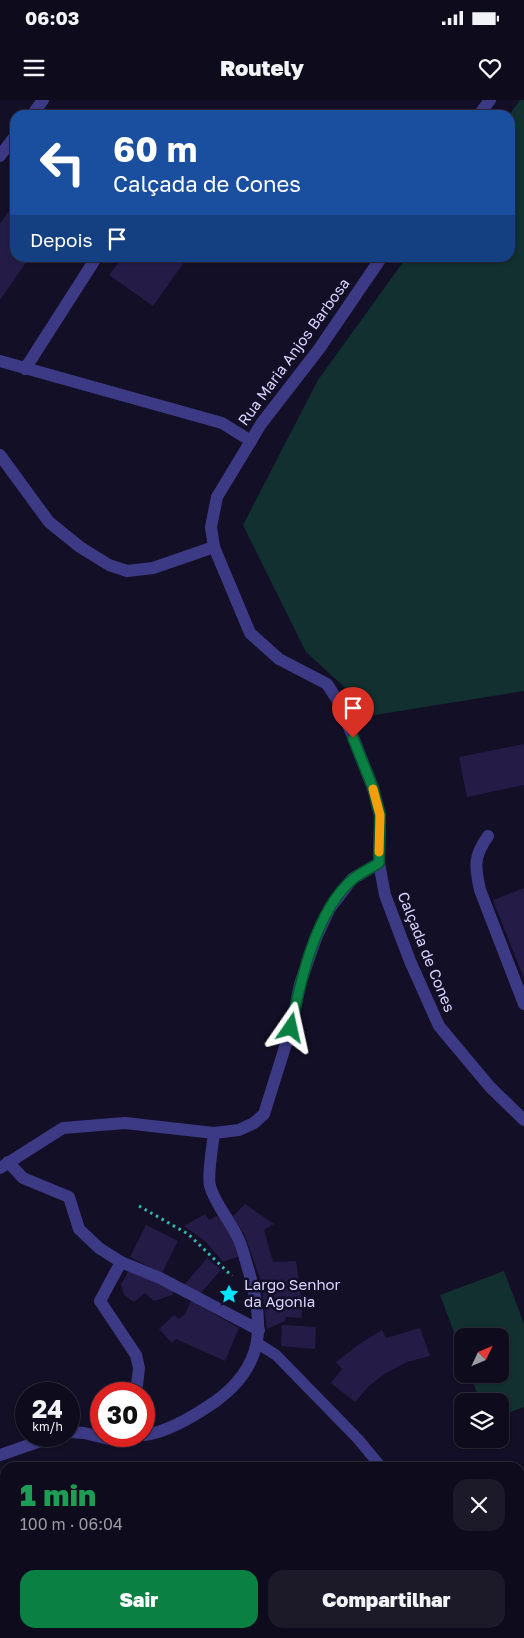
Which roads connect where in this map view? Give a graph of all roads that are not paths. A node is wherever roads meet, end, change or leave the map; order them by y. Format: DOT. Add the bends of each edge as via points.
graph roads {
  1 [pos="44,100"];
  2 [pos="36,110"];
  3 [pos="10,143"];
  4 [pos="0,156"];
  5 [pos="93,262"];
  6 [pos="378,262"];
  7 [pos="0,361"];
  8 [pos="25,369"];
  9 [pos="250,441"];
  10 [pos="0,455"];
  11 [pos="214,547"];
  12 [pos="328,684"];
  13 [pos="488,836"];
  14 [pos="379,863"];
  15 [pos="524,1004"];
  16 [pos="524,1120"];
  17 [pos="214,1132"];
  18 [pos="4,1165"];
  19 [pos="121,1262"];
  20 [pos="258,1336"];
  21 [pos="138,1382"];
  22 [pos="155,1432"];
  23 [pos="23,1447"];
  24 [pos="0,1455"];
  25 [pos="377,1462"];
  1 -- 2 [label="street"];
  3 -- 4 [label="street"];
  5 -- 8 [label="street"];
  6 -- 9 [label="street, Rua Maria Anjos Barbosa"];
  7 -- 8 [label="street"];
  8 -- 9 [label="street" via="222,423"];
  9 -- 11 [label="street, Rua Maria Anjos Barbosa" via="217,497 211,527"];
  10 -- 11 [label="street" via="49,522 109,565 127,570 153,568"];
  11 -- 12 [label="street, Rua Maria Anjos Barbosa" via="250,633 279,659"];
  12 -- 14 [label="street, Calçada de Cones" via="340,704 373,788 380,815"];
  13 -- 15 [label="street" via="476,856 480,890"];
  14 -- 16 [label="street, Calçada de Cones" via="388,903 439,1026 490,1087"];
  14 -- 17 [label="street" via="352,879 326,915 300,984 291,1028 264,1114 240,1130"];
  17 -- 18 [label="street" via="125,1123 63,1128"];
  17 -- 20 [label="street" via="209,1184 239,1242 256,1295"];
  18 -- 19 [label="street" via="23,1178 69,1197 79,1229 99,1248"];
  19 -- 20 [label="street" via="160,1278"];
  19 -- 21 [label="street" via="100,1301 136,1355 140,1368"];
  20 -- 22 [label="street" via="250,1366 233,1388 176,1425"];
  20 -- 25 [label="lane"];
  23 -- 24 [label="street"];
}
